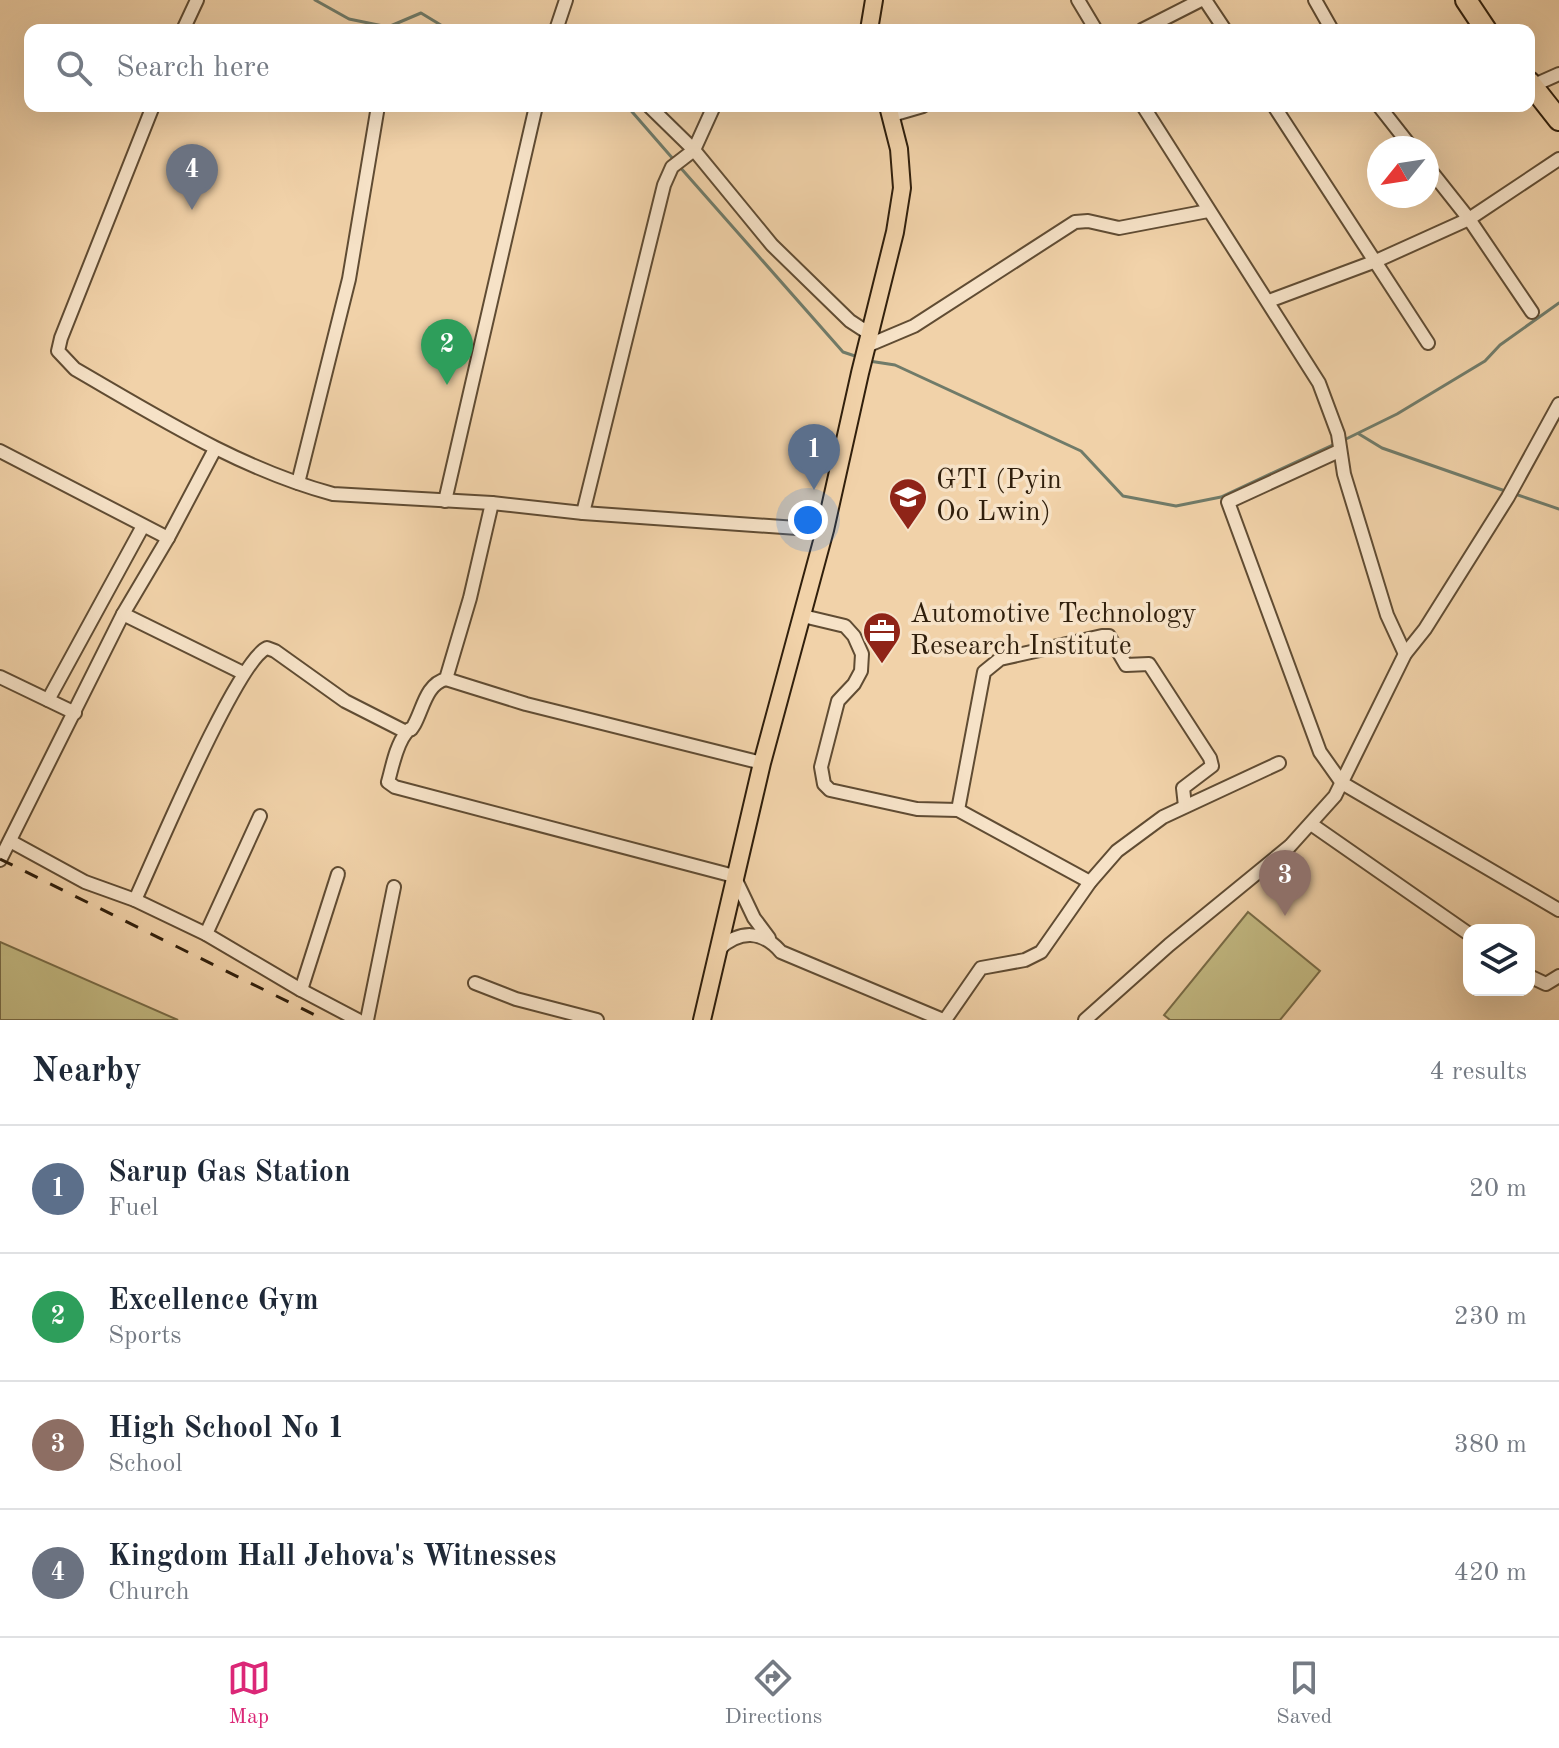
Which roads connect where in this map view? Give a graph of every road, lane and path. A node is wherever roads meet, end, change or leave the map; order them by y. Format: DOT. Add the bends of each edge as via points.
graph roads {
  1 [pos="197,0"];
  2 [pos="566,0"];
  3 [pos="874,0"];
  4 [pos="1078,0"];
  5 [pos="1203,0"];
  6 [pos="1315,0"];
  7 [pos="1466,0"];
  8 [pos="186,24"];
  9 [pos="558,24"];
  10 [pos="870,24"];
  11 [pos="1092,24"];
  12 [pos="1154,24"];
  13 [pos="1221,24"];
  14 [pos="1329,24"];
  15 [pos="1482,24"];
  16 [pos="1559,74"];
  17 [pos="1535,83"];
  18 [pos="1535,89"];
  19 [pos="151,112"];
  20 [pos="377,112"];
  21 [pos="535,112"];
  22 [pos="654,112"];
  23 [pos="711,112"];
  24 [pos="890,112"];
  25 [pos="1147,112"];
  26 [pos="1278,112"];
  27 [pos="1384,112"];
  28 [pos="1559,120"];
  29 [pos="1403,136"];
  30 [pos="689,154"];
  31 [pos="1559,159"];
  32 [pos="1439,181"];
  33 [pos="1208,211"];
  34 [pos="1469,219"];
  35 [pos="1376,261"];
  36 [pos="1269,301"];
  37 [pos="1532,312"];
  38 [pos="1428,343"];
  39 [pos="867,350"];
  40 [pos="1559,404"];
  41 [pos="215,449"];
  42 [pos="1339,450"];
  43 [pos="0,451"];
  44 [pos="298,483"];
  45 [pos="445,501"];
  46 [pos="492,503"];
  47 [pos="583,513"];
  48 [pos="143,526"];
  49 [pos="825,530"];
  50 [pos="168,538"];
  51 [pos="123,614"];
  52 [pos="803,616"];
  53 [pos="1405,654"];
  54 [pos="243,673"];
  55 [pos="0,677"];
  56 [pos="446,679"];
  57 [pos="48,700"];
  58 [pos="75,713"];
  59 [pos="406,732"];
  60 [pos="762,763"];
  61 [pos="1279,763"];
  62 [pos="1342,783"];
  63 [pos="1185,806"];
  64 [pos="958,810"];
  65 [pos="260,816"];
  66 [pos="1311,824"];
  67 [pos="10,841"];
  68 [pos="0,860"];
  69 [pos="338,874"];
  70 [pos="734,876"];
  71 [pos="1090,882"];
  72 [pos="394,887"];
  73 [pos="135,900"];
  74 [pos="1559,910"];
  75 [pos="1463,930"];
  76 [pos="206,934"];
  77 [pos="769,938"];
  78 [pos="716,951"];
  79 [pos="1559,976"];
  80 [pos="1535,979"];
  81 [pos="475,983"];
  82 [pos="301,990"];
  83 [pos="358,1020"];
  84 [pos="367,1020"];
  85 [pos="597,1020"];
  86 [pos="702,1020"];
  87 [pos="944,1020"];
  88 [pos="1085,1020"];
  1 -- 8 [label="street"];
  2 -- 9 [label="street"];
  3 -- 10 [label="main road"];
  4 -- 11 [label="street"];
  5 -- 12 [label="street"];
  5 -- 13 [label="street"];
  6 -- 14 [label="street"];
  7 -- 15 [label="highway"];
  16 -- 17 [label="street"];
  18 -- 28 [label="highway"];
  19 -- 41 [label="street" via="58,351 75,369"];
  20 -- 44 [label="street" via="349,279"];
  21 -- 45 [label="street"];
  22 -- 30 [label="street"];
  23 -- 30 [label="street"];
  24 -- 39 [label="main road" via="902,188"];
  25 -- 33 [label="street"];
  26 -- 35 [label="street"];
  27 -- 29 [label="street"];
  30 -- 39 [label="street" via="850,321"];
  30 -- 47 [label="street" via="672,167 664,185"];
  31 -- 34 [label="street"];
  32 -- 34 [label="street"];
  33 -- 36 [label="street"];
  33 -- 39 [label="street" via="1119,228 1075,222 914,326"];
  34 -- 35 [label="street"];
  34 -- 37 [label="street"];
  35 -- 36 [label="street"];
  35 -- 38 [label="street"];
  36 -- 42 [label="street" via="1319,383"];
  39 -- 49 [label="main road"];
  40 -- 53 [label="street" via="1510,493"];
  41 -- 44 [label="street"];
  41 -- 50 [label="street"];
  42 -- 53 [label="street" via="1387,615"];
  42 -- 62 [label="street" via="1228,502 1320,752"];
  43 -- 48 [label="street"];
  44 -- 45 [label="street" via="333,494"];
  45 -- 46 [label="street"];
  46 -- 47 [label="street"];
  46 -- 56 [label="street"];
  47 -- 49 [label="street"];
  48 -- 50 [label="street"];
  48 -- 57 [label="street"];
  49 -- 52 [label="main road"];
  50 -- 51 [label="street"];
  51 -- 54 [label="street"];
  51 -- 58 [label="street"];
  52 -- 60 [label="main road"];
  52 -- 64 [label="street" via="845,626 862,654 861,671 838,701 821,767 824,784 830,790 917,809"];
  53 -- 62 [label="street"];
  54 -- 59 [label="street" via="267,648 345,701"];
  54 -- 73 [label="street"];
  55 -- 57 [label="street"];
  56 -- 59 [label="street" via="434,687"];
  56 -- 60 [label="street"];
  57 -- 58 [label="street"];
  58 -- 67 [label="street"];
  59 -- 70 [label="street" via="388,782 395,787"];
  60 -- 70 [label="main road"];
  61 -- 63 [label="street"];
  62 -- 66 [label="street"];
  62 -- 74 [label="street"];
  63 -- 64 [label="street" via="1183,788 1207,772 1210,758 1149,664 1126,665 1109,636 1102,636 1000,659 984,672"];
  63 -- 71 [label="street" via="1117,851"];
  64 -- 71 [label="street"];
  65 -- 76 [label="street"];
  66 -- 75 [label="street"];
  66 -- 88 [label="street"];
  67 -- 68 [label="street"];
  67 -- 73 [label="street" via="85,882"];
  69 -- 82 [label="street"];
  70 -- 77 [label="street"];
  70 -- 78 [label="main road"];
  71 -- 87 [label="street" via="1041,952 981,968"];
  72 -- 84 [label="street"];
  73 -- 76 [label="street"];
  76 -- 82 [label="street"];
  77 -- 78 [label="street" via="730,939"];
  77 -- 87 [label="street" via="781,952"];
  78 -- 86 [label="main road"];
  79 -- 80 [label="street" via="1546,984"];
  81 -- 85 [label="street"];
  82 -- 83 [label="street"];
}
